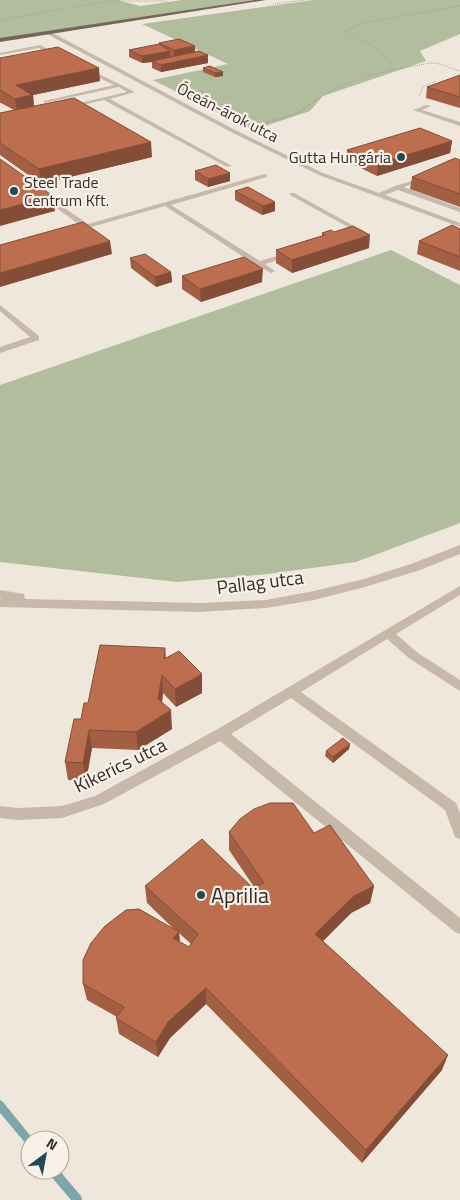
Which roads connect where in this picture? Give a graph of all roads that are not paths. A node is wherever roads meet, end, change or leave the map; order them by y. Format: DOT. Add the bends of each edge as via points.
graph roads {
  1 [pos="264,0"];
  2 [pos="47,32"];
  3 [pos="0,40"];
  4 [pos="0,54"];
  5 [pos="66,59"];
  6 [pos="83,68"];
  7 [pos="118,86"];
  8 [pos="105,98"];
  9 [pos="46,102"];
  10 [pos="428,106"];
  11 [pos="67,107"];
  12 [pos="460,124"];
  13 [pos="229,166"];
  14 [pos="434,173"];
  15 [pos="265,176"];
  16 [pos="398,187"];
  17 [pos="39,193"];
  18 [pos="292,194"];
  19 [pos="379,195"];
  20 [pos="166,204"];
  21 [pos="460,210"];
  22 [pos="460,225"];
  23 [pos="86,226"];
  24 [pos="67,232"];
  25 [pos="351,234"];
  26 [pos="296,252"];
  27 [pos="259,263"];
  28 [pos="271,271"];
  29 [pos="231,272"];
  30 [pos="0,307"];
  31 [pos="0,350"];
  32 [pos="460,549"];
  33 [pos="460,590"];
  34 [pos="0,594"];
  35 [pos="0,603"];
  36 [pos="57,603"];
  37 [pos="388,633"];
  38 [pos="460,686"];
  39 [pos="291,691"];
  40 [pos="221,734"];
  41 [pos="0,812"];
  42 [pos="460,833"];
  43 [pos="460,927"];
  1 -- 2 [label="main road"];
  2 -- 3 [label="main road"];
  2 -- 19 [label="lane, Óceán-árok utca" via="233,131 321,174"];
  4 -- 5 [label="lane" via="40,46"];
  6 -- 7 [label="lane"];
  7 -- 8 [label="lane" via="132,92"];
  7 -- 9 [label="lane"];
  8 -- 11 [label="lane"];
  8 -- 13 [label="lane"];
  10 -- 12 [label="lane" via="416,110"];
  14 -- 16 [label="lane"];
  15 -- 20 [label="lane"];
  16 -- 19 [label="lane"];
  16 -- 21 [label="lane"];
  17 -- 23 [label="lane"];
  18 -- 25 [label="lane" via="360,232"];
  19 -- 22 [label="lane, Óceán-árok utca"];
  20 -- 23 [label="lane"];
  20 -- 27 [label="lane"];
  23 -- 24 [label="lane"];
  26 -- 27 [label="lane"];
  27 -- 28 [label="lane"];
  27 -- 29 [label="lane"];
  30 -- 31 [label="lane" via="36,338"];
  32 -- 36 [label="street, Pallag utca" via="401,572 336,590 266,604 194,608"];
  33 -- 37 [label="lane"];
  34 -- 36 [label="street"];
  35 -- 36 [label="street"];
  37 -- 38 [label="lane" via="414,656"];
  37 -- 39 [label="lane"];
  39 -- 40 [label="lane"];
  39 -- 42 [label="lane" via="451,807"];
  40 -- 41 [label="lane, Kikerics utca" via="99,800 62,812"];
  40 -- 43 [label="lane"];
}
